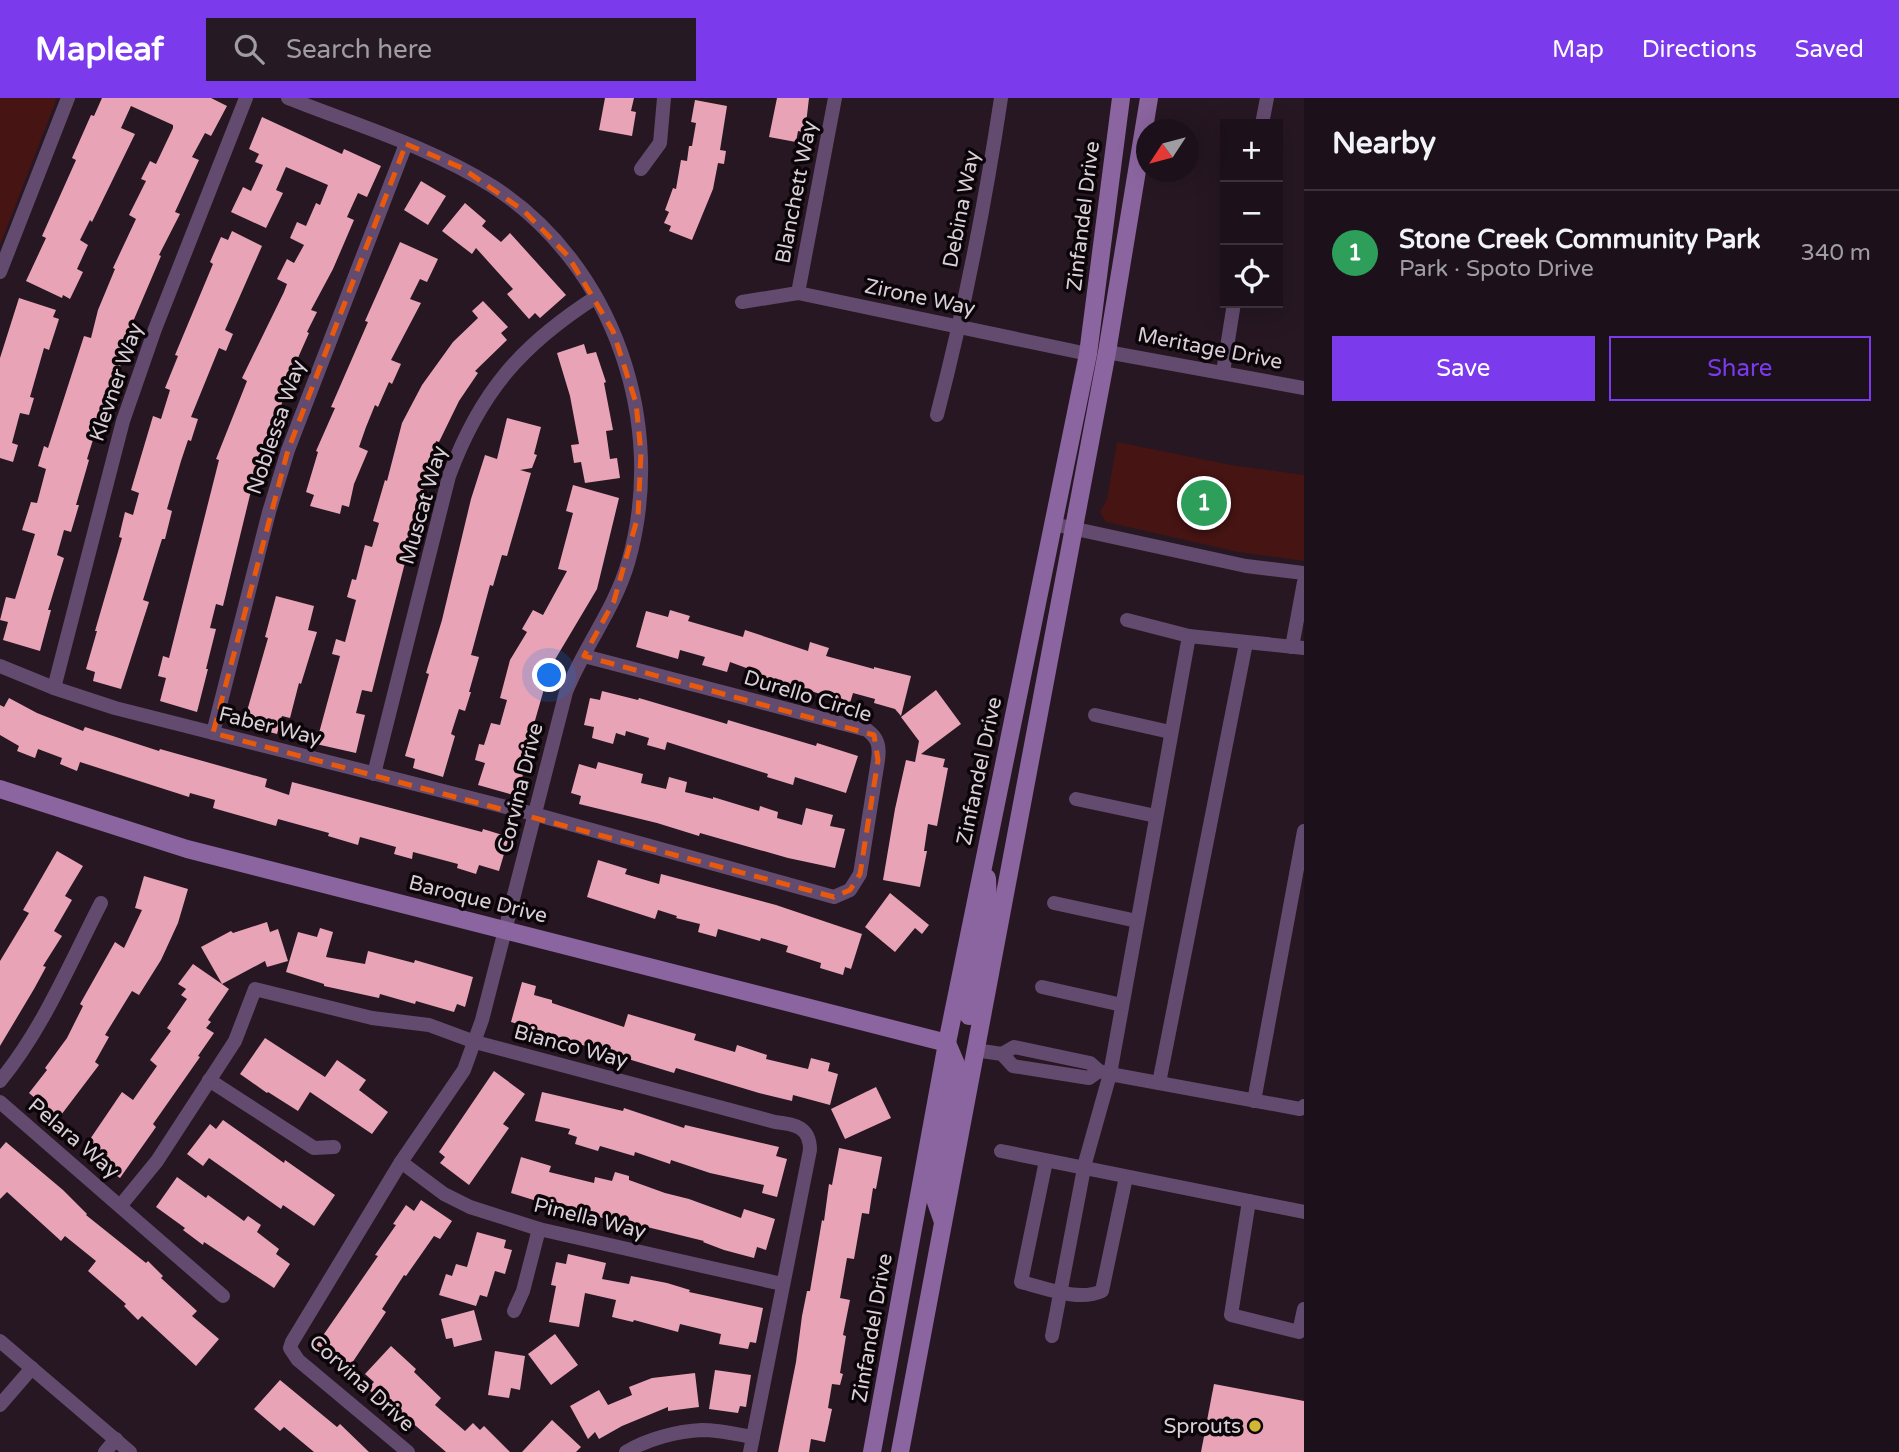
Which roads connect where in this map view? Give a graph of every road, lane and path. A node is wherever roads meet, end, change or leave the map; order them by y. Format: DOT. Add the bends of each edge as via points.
graph roads {
  1 [pos="68,98"];
  2 [pos="246,98"];
  3 [pos="288,98"];
  4 [pos="664,98"];
  5 [pos="835,98"];
  6 [pos="1001,98"];
  7 [pos="1121,98"];
  8 [pos="1138,98"];
  9 [pos="1149,98"];
  10 [pos="1267,98"];
  11 [pos="1146,119"];
  12 [pos="1263,119"];
  13 [pos="405,144"];
  14 [pos="1136,164"];
  15 [pos="641,169"];
  16 [pos="1136,179"];
  17 [pos="0,272"];
  18 [pos="798,293"];
  19 [pos="596,297"];
  20 [pos="742,302"];
  21 [pos="1233,308"];
  22 [pos="960,328"];
  23 [pos="1107,352"];
  24 [pos="1088,354"];
  25 [pos="1223,372"];
  26 [pos="1304,388"];
  27 [pos="937,415"];
  28 [pos="1053,524"];
  29 [pos="1072,528"];
  30 [pos="1304,573"];
  31 [pos="1304,582"];
  32 [pos="1127,620"];
  33 [pos="1189,636"];
  34 [pos="1246,643"];
  35 [pos="1298,647"];
  36 [pos="584,656"];
  37 [pos="0,666"];
  38 [pos="54,688"];
  39 [pos="1095,715"];
  40 [pos="1170,732"];
  41 [pos="213,733"];
  42 [pos="374,774"];
  43 [pos="0,789"];
  44 [pos="1076,799"];
  45 [pos="534,814"];
  46 [pos="1156,816"];
  47 [pos="1304,831"];
  48 [pos="985,857"];
  49 [pos="101,903"];
  50 [pos="1054,903"];
  51 [pos="1137,921"];
  52 [pos="505,930"];
  53 [pos="1042,987"];
  54 [pos="1122,1005"];
  55 [pos="475,1042"];
  56 [pos="947,1043"];
  57 [pos="975,1052"];
  58 [pos="1105,1072"];
  59 [pos="209,1080"];
  60 [pos="0,1082"];
  61 [pos="1159,1083"];
  62 [pos="1254,1101"];
  63 [pos="0,1102"];
  64 [pos="1304,1106"];
  65 [pos="334,1147"];
  66 [pos="1001,1152"];
  67 [pos="1046,1161"];
  68 [pos="401,1162"];
  69 [pos="1084,1169"];
  70 [pos="1125,1177"];
  71 [pos="1249,1201"];
  72 [pos="121,1205"];
  73 [pos="1304,1212"];
  74 [pos="943,1222"];
  75 [pos="539,1229"];
  76 [pos="782,1284"];
  77 [pos="1061,1292"];
  78 [pos="223,1296"];
  79 [pos="1304,1310"];
  80 [pos="514,1311"];
  81 [pos="1052,1336"];
  82 [pos="0,1341"];
  83 [pos="32,1368"];
  84 [pos="0,1405"];
  85 [pos="753,1437"];
  86 [pos="116,1439"];
  87 [pos="105,1452"];
  88 [pos="130,1452"];
  89 [pos="408,1452"];
  90 [pos="626,1452"];
  91 [pos="750,1452"];
  92 [pos="872,1452"];
  93 [pos="900,1452"];
  1 -- 17 [label="street"];
  2 -- 38 [label="street, Klevner Way" via="123,421"];
  3 -- 13 [label="street, Corvina Drive"];
  4 -- 15 [label="street" via="660,144"];
  5 -- 18 [label="street, Blanchett Way"];
  6 -- 22 [label="street, Debina Way"];
  7 -- 24 [label="street, Zinfandel Drive"];
  8 -- 14 [label="street" via="1130,156"];
  9 -- 11 [label="street, Zinfandel Drive"];
  10 -- 12 [label="street"];
  13 -- 19 [label="street, Corvina Drive" via="462,168 524,211 568,256"];
  13 -- 41 [label="street, Noblessa Way" via="288,450"];
  16 -- 23 [label="street, Zinfandel Drive"];
  18 -- 20 [label="street, Zirone Way"];
  18 -- 22 [label="street, Zirone Way"];
  19 -- 36 [label="street, Corvina Drive" via="622,355 636,403 641,491 627,565 614,601"];
  19 -- 42 [label="street, Muscat Way" via="519,357 467,432 449,476"];
  21 -- 25 [label="street"];
  22 -- 24 [label="street, Zirone Way"];
  22 -- 27 [label="street, Debina Way"];
  23 -- 25 [label="street, Meritage Drive"];
  23 -- 29 [label="street, Zinfandel Drive"];
  24 -- 28 [label="street, Zinfandel Drive"];
  25 -- 26 [label="street, Meritage Drive"];
  28 -- 29 [label="street"];
  28 -- 48 [label="street, Zinfandel Drive"];
  29 -- 30 [label="street" via="1245,566"];
  29 -- 57 [label="street, Zinfandel Drive"];
  31 -- 35 [label="street"];
  32 -- 33 [label="street"];
  33 -- 34 [label="street"];
  33 -- 40 [label="street"];
  34 -- 35 [label="street"];
  34 -- 61 [label="street"];
  36 -- 45 [label="street, Corvina Drive" via="566,692"];
  36 -- 45 [label="street, Durello Circle" via="874,735 879,753 860,874 850,890 834,897"];
  37 -- 38 [label="street, Faber Way"];
  38 -- 41 [label="street, Faber Way"];
  39 -- 40 [label="street"];
  40 -- 46 [label="street"];
  41 -- 42 [label="street, Faber Way"];
  42 -- 45 [label="street, Faber Way"];
  43 -- 52 [label="street, Baroque Drive" via="187,849"];
  44 -- 46 [label="street"];
  45 -- 52 [label="street, Corvina Drive"];
  46 -- 51 [label="street"];
  47 -- 62 [label="street"];
  48 -- 56 [label="street, Zinfandel Drive"];
  48 -- 57 [label="street" via="988,909 968,1028"];
  49 -- 60 [label="street" via="33,1037"];
  50 -- 51 [label="street"];
  51 -- 54 [label="street"];
  52 -- 55 [label="street, Corvina Drive"];
  52 -- 56 [label="street, Baroque Drive"];
  53 -- 54 [label="street"];
  54 -- 58 [label="street"];
  55 -- 59 [label="street, Bianco Way" via="429,1025 372,1018 255,989 235,1041"];
  55 -- 68 [label="street, Corvina Drive" via="464,1070"];
  55 -- 76 [label="street, Bianco Way" via="803,1129 810,1150"];
  56 -- 74 [label="street" via="957,1063 935,1199"];
  56 -- 92 [label="street, Zinfandel Drive"];
  57 -- 58 [label="street" via="1002,1054 1013,1066 1089,1078"];
  57 -- 74 [label="street, Zinfandel Drive"];
  58 -- 61 [label="street"];
  58 -- 69 [label="street"];
  59 -- 65 [label="street" via="314,1148"];
  59 -- 72 [label="street, Bianco Way" via="157,1161"];
  61 -- 62 [label="street"];
  62 -- 64 [label="street" via="1300,1110"];
  63 -- 72 [label="street, Pelara Way"];
  66 -- 67 [label="street"];
  67 -- 69 [label="street"];
  67 -- 77 [label="street" via="1021,1282"];
  68 -- 75 [label="street, Pinella Way" via="470,1207"];
  68 -- 89 [label="street, Corvina Drive" via="290,1348 298,1360"];
  69 -- 70 [label="street"];
  69 -- 77 [label="street"];
  70 -- 71 [label="street"];
  70 -- 77 [label="street" via="1101,1291 1092,1296"];
  71 -- 73 [label="street"];
  71 -- 79 [label="street" via="1231,1315 1299,1332"];
  72 -- 78 [label="street, Pelara Way"];
  74 -- 93 [label="street, Zinfandel Drive"];
  75 -- 76 [label="street, Pinella Way"];
  75 -- 80 [label="street"];
  76 -- 85 [label="street, Bianco Way"];
  77 -- 81 [label="street"];
  82 -- 83 [label="street"];
  83 -- 84 [label="street"];
  83 -- 86 [label="street"];
  85 -- 90 [label="street" via="686,1432"];
  85 -- 91 [label="street, Bianco Way"];
  86 -- 87 [label="street"];
  86 -- 88 [label="street"];
}
